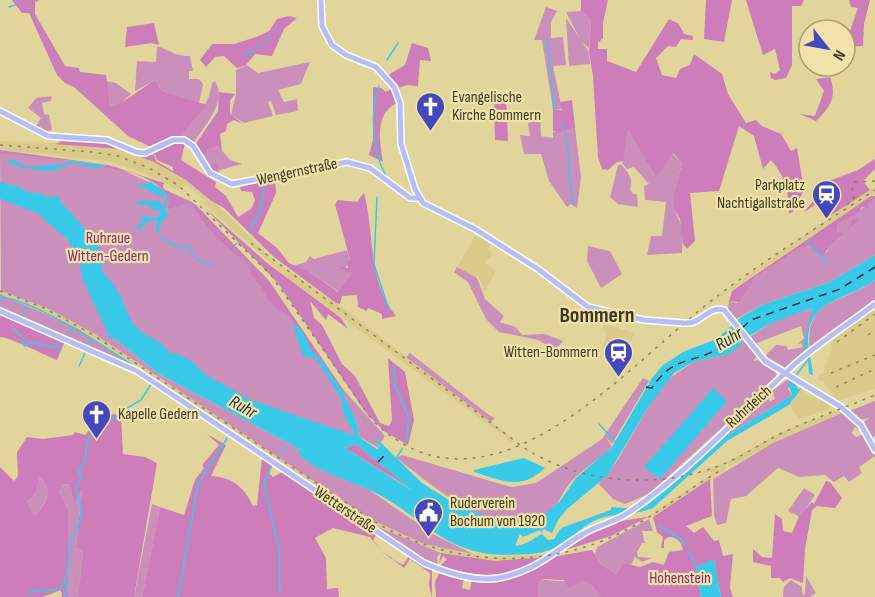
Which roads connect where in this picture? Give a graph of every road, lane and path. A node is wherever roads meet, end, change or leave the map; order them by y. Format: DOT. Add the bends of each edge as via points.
graph roads {
  1 [pos="321,0"];
  2 [pos="0,111"];
  3 [pos="419,198"];
  4 [pos="875,304"];
  5 [pos="0,311"];
  6 [pos="791,368"];
  7 [pos="777,370"];
  8 [pos="791,378"];
  9 [pos="778,381"];
  10 [pos="875,450"];
  11 [pos="627,514"];
  1 -- 3 [label="main road" via="322,26 332,45 376,67 396,91 401,144"];
  2 -- 3 [label="main road, Wengernstraße" via="48,136 107,140 139,153 173,140 184,140 193,146 210,173 229,183 244,184 351,162 374,170 410,198"];
  3 -- 7 [label="main road, Wengernstraße" via="539,270 588,307 644,320 686,323 716,309 725,311 765,361"];
  4 -- 6 [label="main road, Ruhrdeich"];
  5 -- 11 [label="main road, Wetterstraße" via="137,371 418,559 438,568 486,579 516,574 543,563 556,550 592,528"];
  6 -- 7 [label="main road"];
  6 -- 8 [label="main road, Ruhrdeich"];
  7 -- 8 [label="main road"];
  7 -- 9 [label="main road"];
  8 -- 9 [label="main road"];
  8 -- 10 [label="main road" via="847,412 861,425"];
  9 -- 11 [label="main road, Ruhrdeich" via="663,487"];
}
